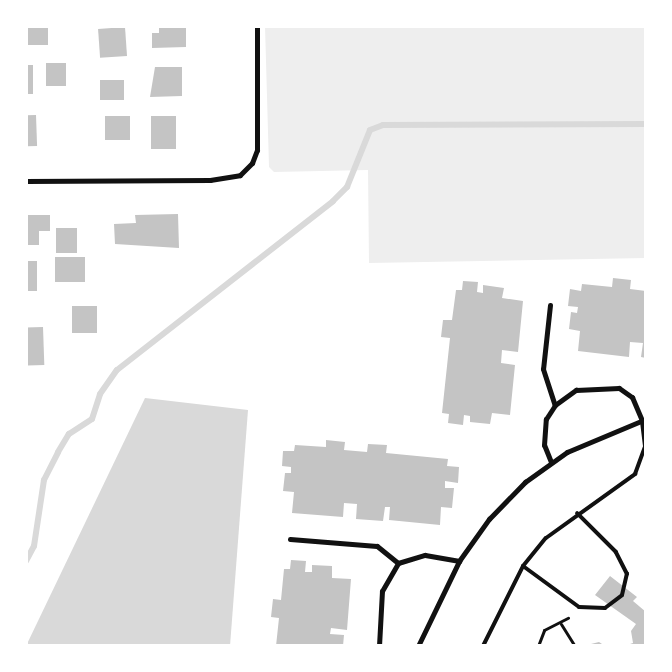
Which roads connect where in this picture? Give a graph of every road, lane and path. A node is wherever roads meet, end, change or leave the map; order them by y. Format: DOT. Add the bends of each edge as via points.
graph roads {
  1 [pos="257,26"];
  2 [pos="26,181"];
  3 [pos="550,305"];
  4 [pos="555,405"];
  5 [pos="644,420"];
  6 [pos="551,462"];
  7 [pos="577,513"];
  8 [pos="290,539"];
  9 [pos="459,561"];
  10 [pos="398,563"];
  11 [pos="523,566"];
  12 [pos="568,618"];
  13 [pos="561,624"];
  14 [pos="379,646"];
  15 [pos="418,646"];
  16 [pos="483,646"];
  17 [pos="538,646"];
  18 [pos="575,646"];
  1 -- 2 [label="street" via="258,143 246,170 233,177 210,180"];
  3 -- 4 [label="street" via="543,369"];
  4 -- 5 [label="street" via="576,390 605,385 632,397"];
  4 -- 6 [label="street" via="543,431"];
  5 -- 6 [label="street" via="613,429"];
  5 -- 7 [label="lane" via="645,446 635,474"];
  6 -- 9 [label="street" via="488,519"];
  7 -- 11 [label="lane" via="546,538"];
  7 -- 11 [label="lane" via="616,552 628,574 622,595 605,608 579,607"];
  8 -- 10 [label="street" via="377,546"];
  9 -- 10 [label="street" via="425,556"];
  9 -- 15 [label="street"];
  10 -- 14 [label="street" via="382,591"];
  11 -- 16 [label="lane"];
  12 -- 13 [label="path"];
  13 -- 17 [label="path" via="544,630"];
  13 -- 18 [label="path"];
}
